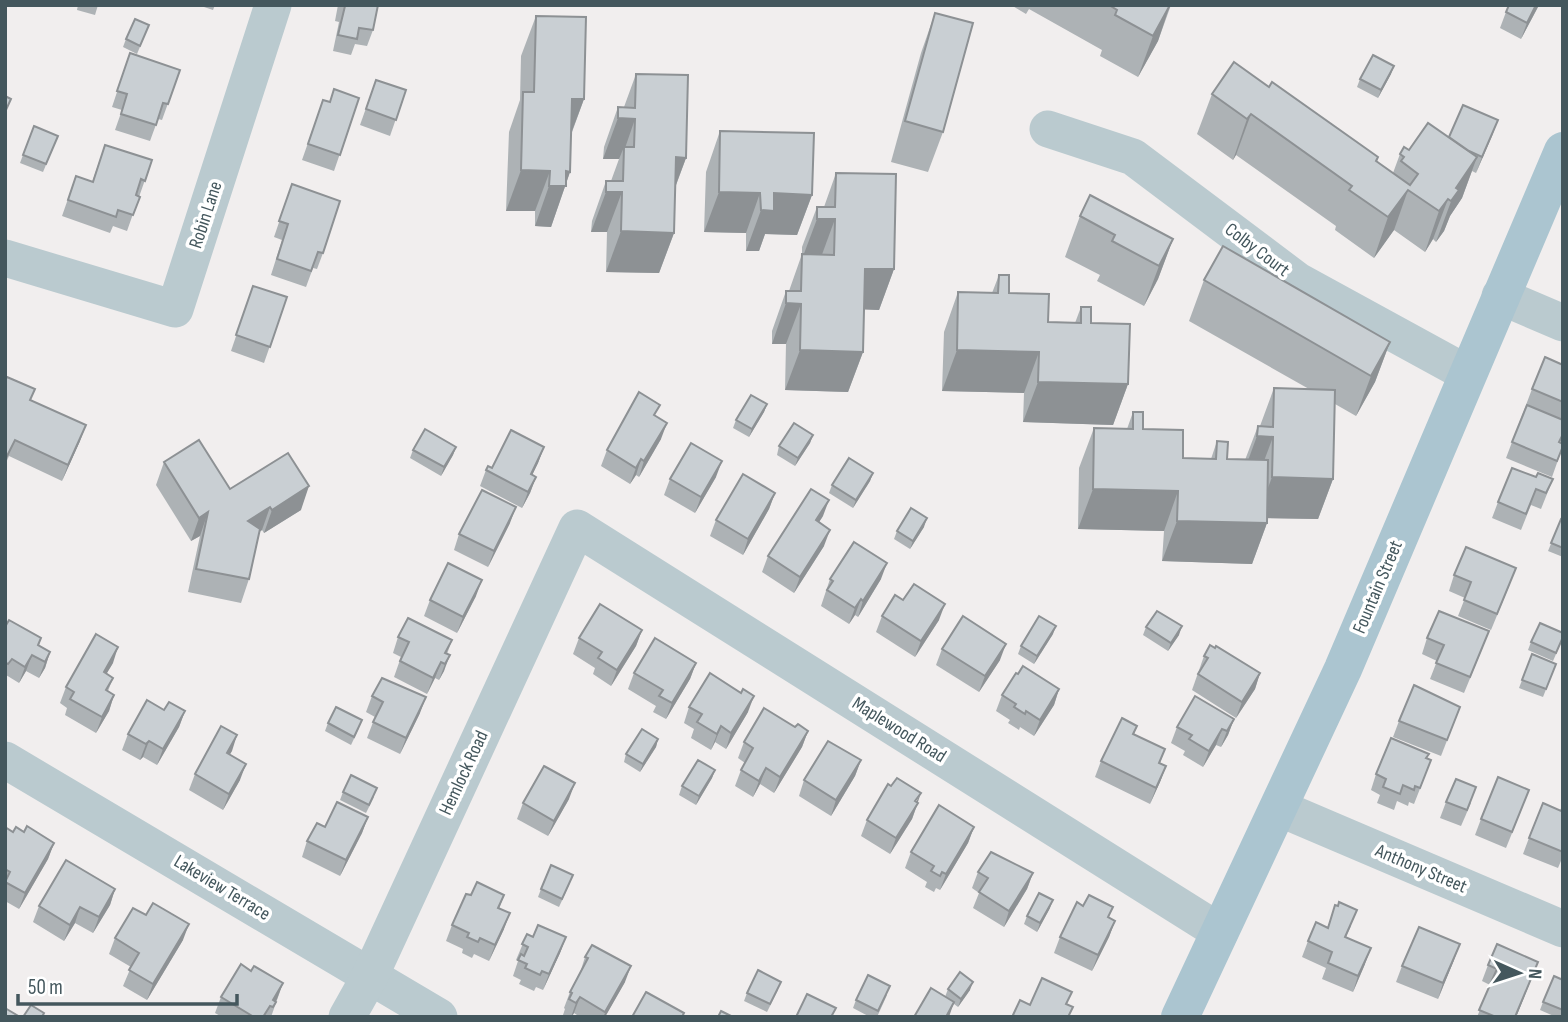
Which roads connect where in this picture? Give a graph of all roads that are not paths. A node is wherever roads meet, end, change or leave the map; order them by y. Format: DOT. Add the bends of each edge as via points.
graph roads {
  1 [pos="273,5"];
  2 [pos="1048,128"];
  3 [pos="1563,151"];
  4 [pos="5,258"];
  5 [pos="1500,296"];
  6 [pos="1563,323"];
  7 [pos="1468,374"];
  8 [pos="577,528"];
  9 [pos="5,761"];
  10 [pos="1279,808"];
  11 [pos="1563,929"];
  12 [pos="1220,932"];
  13 [pos="370,976"];
  14 [pos="347,1017"];
  15 [pos="439,1017"];
  16 [pos="1180,1017"];
  1 -- 4 [label="street, Robin Lane" via="175,309"];
  2 -- 7 [label="street, Colby Court" via="1133,156 1298,282"];
  3 -- 5 [label="main road, Fountain Street"];
  5 -- 6 [label="street"];
  5 -- 7 [label="main road, Fountain Street"];
  7 -- 10 [label="main road, Fountain Street"];
  8 -- 12 [label="street, Maplewood Road"];
  8 -- 13 [label="street, Hemlock Road"];
  9 -- 13 [label="street, Lakeview Terrace"];
  10 -- 11 [label="street, Anthony Street"];
  10 -- 12 [label="main road, Fountain Street"];
  12 -- 16 [label="main road, Fountain Street"];
  13 -- 14 [label="street, Hemlock Road"];
  13 -- 15 [label="street, Lakeview Terrace"];
}
